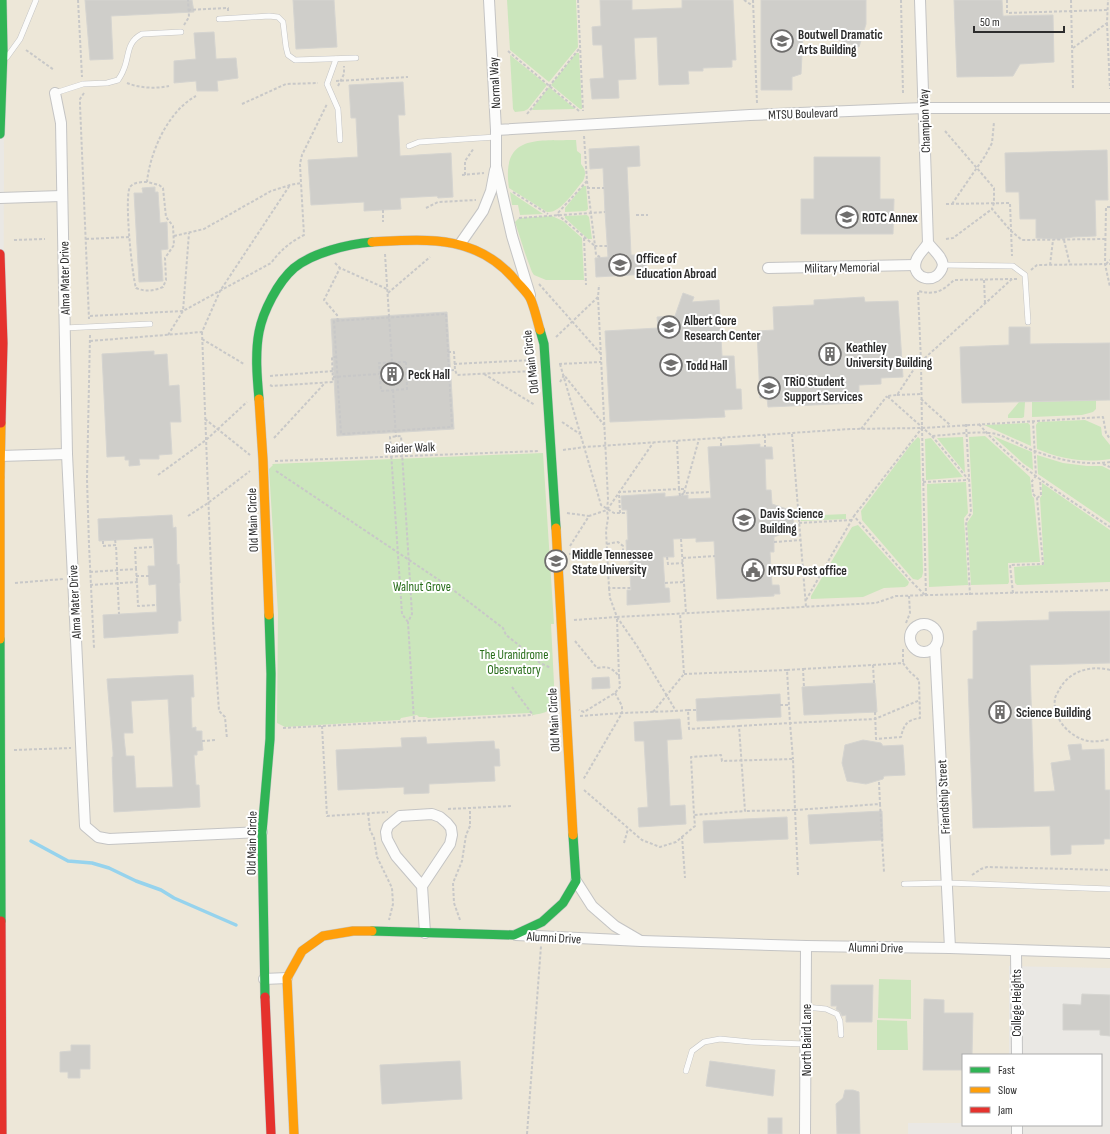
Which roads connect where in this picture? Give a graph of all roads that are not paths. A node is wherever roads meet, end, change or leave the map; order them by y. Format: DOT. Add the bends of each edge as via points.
graph roads {
  1 [pos="2,0"];
  2 [pos="36,0"];
  3 [pos="489,0"];
  4 [pos="920,0"];
  5 [pos="219,19"];
  6 [pos="181,32"];
  7 [pos="356,58"];
  8 [pos="336,59"];
  9 [pos="2,63"];
  10 [pos="55,93"];
  11 [pos="924,108"];
  12 [pos="1110,108"];
  13 [pos="496,133"];
  14 [pos="0,134"];
  15 [pos="340,140"];
  16 [pos="409,146"];
  17 [pos="496,166"];
  18 [pos="61,196"];
  19 [pos="0,198"];
  20 [pos="928,243"];
  21 [pos="460,244"];
  22 [pos="0,254"];
  23 [pos="915,265"];
  24 [pos="943,265"];
  25 [pos="767,272"];
  26 [pos="531,299"];
  27 [pos="1028,322"];
  28 [pos="150,324"];
  29 [pos="64,328"];
  30 [pos="67,454"];
  31 [pos="0,456"];
  32 [pos="0,478"];
  33 [pos="935,647"];
  34 [pos="1,818"];
  35 [pos="262,832"];
  36 [pos="576,881"];
  37 [pos="947,883"];
  38 [pos="904,884"];
  39 [pos="422,886"];
  40 [pos="1110,889"];
  41 [pos="425,933"];
  42 [pos="514,935"];
  43 [pos="641,941"];
  44 [pos="806,946"];
  45 [pos="950,948"];
  46 [pos="1016,951"];
  47 [pos="1110,953"];
  48 [pos="287,978"];
  49 [pos="264,979"];
  50 [pos="806,1007"];
  51 [pos="841,1034"];
  52 [pos="806,1044"];
  53 [pos="1016,1054"];
  54 [pos="686,1071"];
  55 [pos="2,1134"];
  56 [pos="271,1134"];
  57 [pos="294,1134"];
  58 [pos="805,1134"];
  1 -- 9 [label="street"];
  2 -- 9 [label="lane" via="20,39"];
  3 -- 13 [label="street, Normal Way"];
  4 -- 11 [label="street, Champion Way"];
  5 -- 8 [label="lane" via="278,17 283,22 288,55 295,60"];
  6 -- 10 [label="lane" via="142,34 136,37 130,44 124,71 118,80 83,84"];
  7 -- 8 [label="lane"];
  8 -- 15 [label="lane" via="328,84 338,109"];
  9 -- 14 [label="street"];
  10 -- 18 [label="street, Alma Mater Drive" via="61,123"];
  11 -- 12 [label="street, MTSU Boulevard"];
  11 -- 13 [label="street, MTSU Boulevard" via="758,115"];
  11 -- 20 [label="street, Champion Way"];
  13 -- 16 [label="lane" via="419,142"];
  13 -- 17 [label="street, Normal Way"];
  17 -- 21 [label="street, Normal Way" via="491,192 483,211"];
  17 -- 26 [label="street, Normal Way" via="512,236"];
  18 -- 19 [label="street"];
  18 -- 29 [label="street, Alma Mater Drive" via="64,239"];
  20 -- 23 [label="street"];
  20 -- 24 [label="street" via="940,257"];
  21 -- 26 [label="street, Old Main Circle" via="494,260 506,269"];
  21 -- 35 [label="street, Old Main Circle" via="435,240 409,240 364,243 325,252 309,258 294,268 281,283 263,316 259,333 258,372 271,674 270,739"];
  22 -- 31 [label="street" via="3,343"];
  23 -- 24 [label="street" via="922,277 931,279 940,274"];
  23 -- 25 [label="street, Military Memorial"];
  24 -- 27 [label="lane" via="1013,266 1025,275"];
  26 -- 36 [label="street, Old Main Circle" via="544,344 561,554"];
  28 -- 29 [label="lane"];
  29 -- 30 [label="street, Alma Mater Drive"];
  30 -- 31 [label="street"];
  30 -- 35 [label="street, Alma Mater Drive" via="85,826 98,837 109,839"];
  31 -- 32 [label="street"];
  32 -- 34 [label="street"];
  33 -- 37 [label="street, Friendship Street"];
  34 -- 55 [label="street"];
  35 -- 49 [label="street, Old Main Circle"];
  36 -- 42 [label="street" via="563,903 542,922"];
  36 -- 43 [label="street, Alumni Drive" via="592,906 616,926"];
  37 -- 38 [label="lane"];
  37 -- 40 [label="lane"];
  37 -- 45 [label="street, Friendship Street"];
  39 -- 39 [label="street" via="450,844 451,828 440,817 432,814 400,816 388,826 387,839 396,856"];
  39 -- 41 [label="street"];
  41 -- 42 [label="street"];
  41 -- 48 [label="street" via="353,931 323,936 302,951"];
  42 -- 43 [label="street, Alumni Drive"];
  43 -- 44 [label="street, Alumni Drive"];
  44 -- 45 [label="street, Alumni Drive"];
  44 -- 50 [label="street, North Baird Lane"];
  45 -- 46 [label="street, Alumni Drive"];
  46 -- 47 [label="street, Alumni Drive"];
  46 -- 53 [label="street, College Heights"];
  48 -- 49 [label="street"];
  48 -- 57 [label="street"];
  49 -- 56 [label="street, Old Main Circle"];
  50 -- 51 [label="lane" via="837,1014"];
  50 -- 52 [label="street, North Baird Lane"];
  52 -- 54 [label="lane" via="720,1039 704,1042 692,1051"];
  52 -- 58 [label="street, North Baird Lane"];
}
